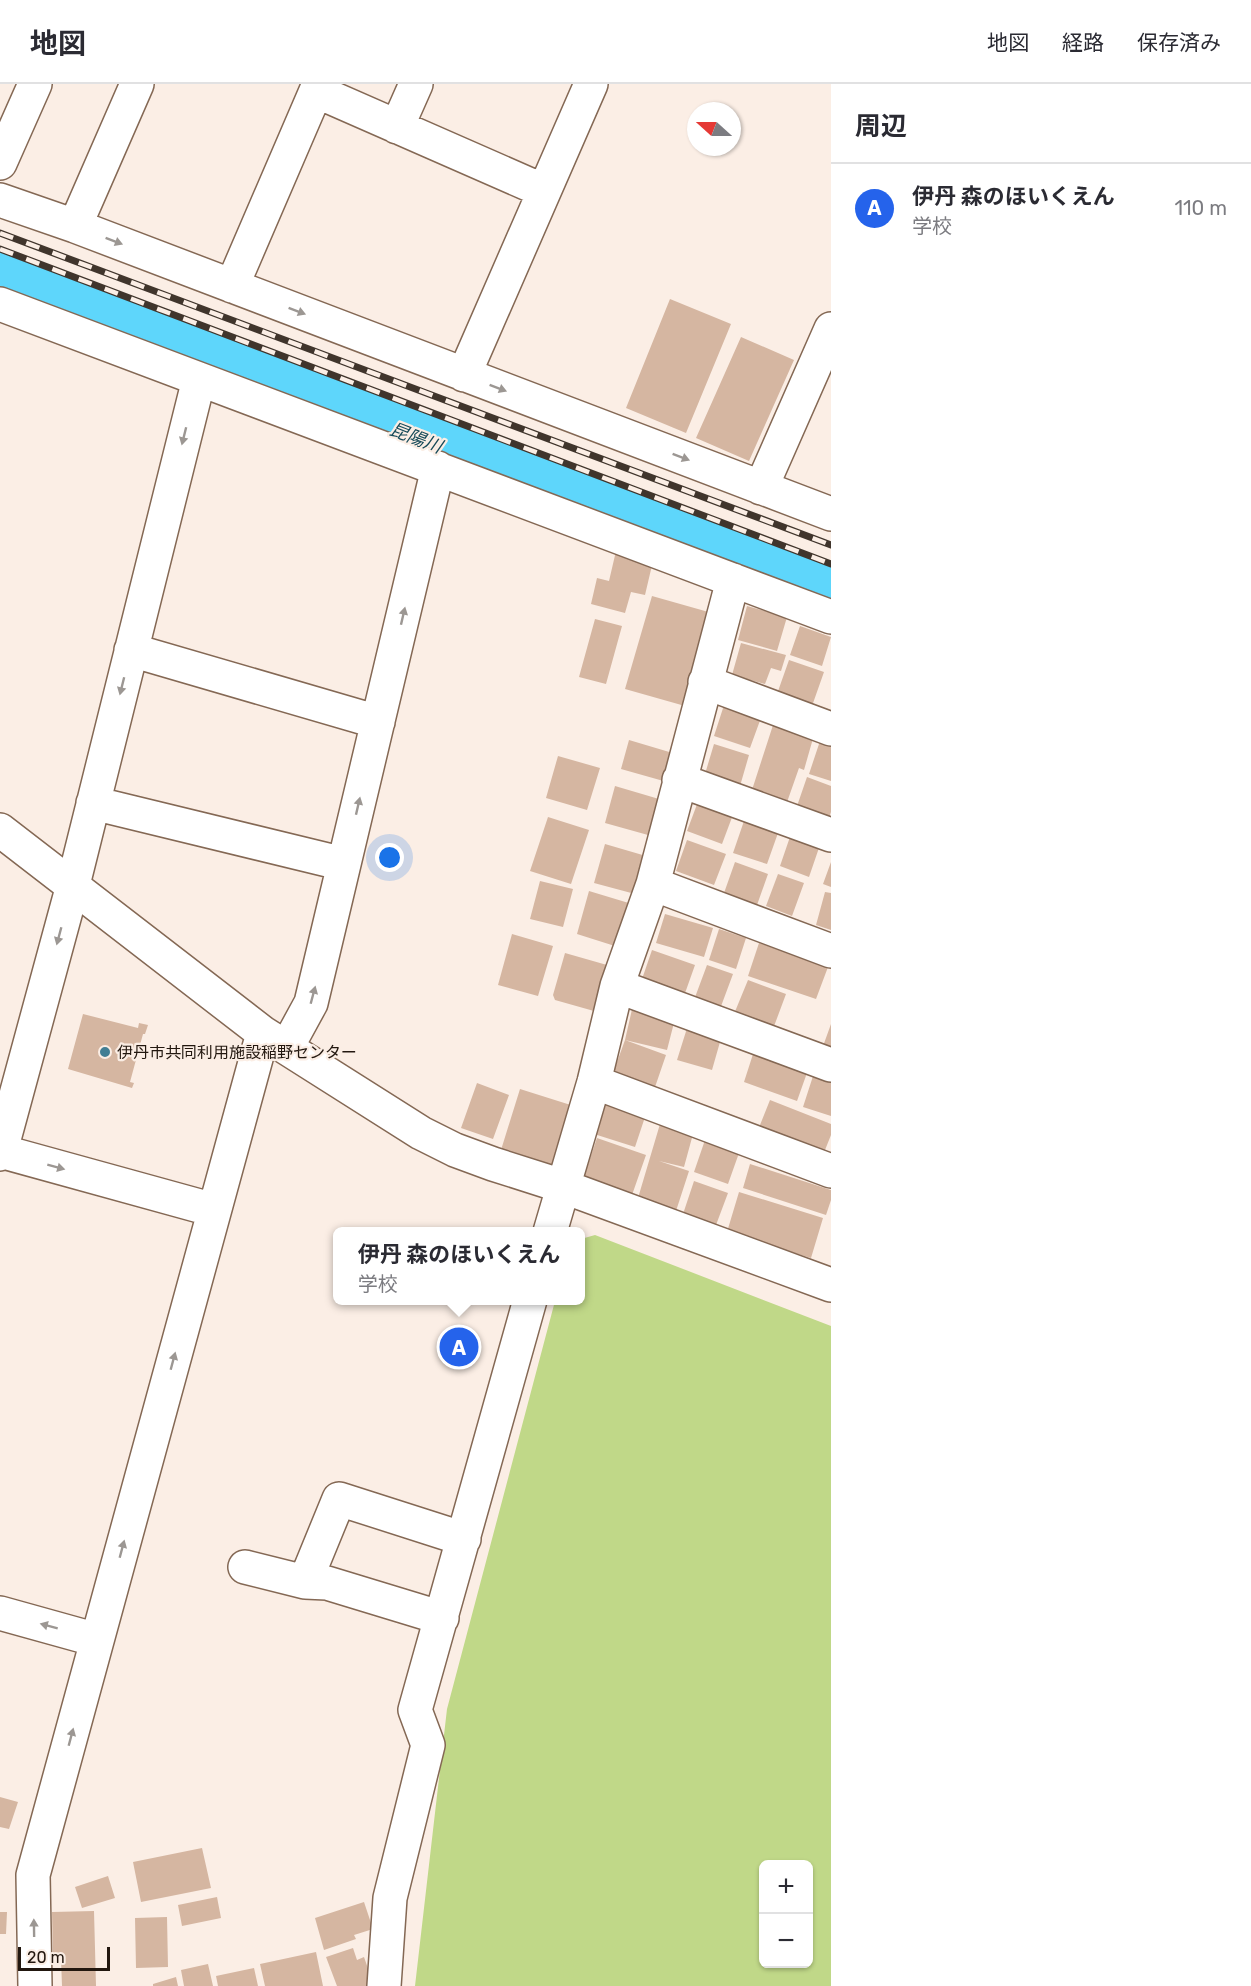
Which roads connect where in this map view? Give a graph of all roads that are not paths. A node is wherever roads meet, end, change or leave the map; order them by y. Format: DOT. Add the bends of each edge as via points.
graph roads {
  1 [pos="35,84"];
  2 [pos="137,84"];
  3 [pos="416,84"];
  4 [pos="591,84"];
  5 [pos="317,87"];
  6 [pos="397,127"];
  7 [pos="0,163"];
  8 [pos="544,191"];
  9 [pos="0,200"];
  10 [pos="75,226"];
  11 [pos="232,286"];
  12 [pos="0,304"];
  13 [pos="831,330"];
  14 [pos="464,375"];
  15 [pos="198,379"];
  16 [pos="438,468"];
  17 [pos="761,488"];
  18 [pos="831,514"];
  19 [pos="733,580"];
  20 [pos="831,617"];
  21 [pos="131,650"];
  22 [pos="705,682"];
  23 [pos="378,722"];
  24 [pos="831,729"];
  25 [pos="679,780"];
  26 [pos="93,803"];
  27 [pos="0,830"];
  28 [pos="831,836"];
  29 [pos="344,864"];
  30 [pos="652,884"];
  31 [pos="73,885"];
  32 [pos="831,951"];
  33 [pos="617,986"];
  34 [pos="275,1040"];
  35 [pos="831,1065"];
  36 [pos="594,1082"];
  37 [pos="0,1152"];
  38 [pos="831,1171"];
  39 [pos="562,1186"];
  40 [pos="214,1210"];
  41 [pos="551,1227"];
  42 [pos="831,1285"];
  43 [pos="530,1305"];
  44 [pos="464,1539"];
  45 [pos="245,1567"];
  46 [pos="305,1582"];
  47 [pos="0,1613"];
  48 [pos="442,1618"];
  49 [pos="97,1640"];
  50 [pos="35,1986"];
  51 [pos="384,1986"];
  1 -- 7 [label="street"];
  2 -- 10 [label="street"];
  3 -- 6 [label="street"];
  4 -- 8 [label="street"];
  5 -- 6 [label="street"];
  5 -- 11 [label="street"];
  6 -- 8 [label="street"];
  8 -- 14 [label="street"];
  9 -- 10 [label="street"];
  10 -- 11 [label="street, one-way"];
  11 -- 14 [label="street, one-way"];
  12 -- 15 [label="street"];
  13 -- 17 [label="street"];
  14 -- 17 [label="street, one-way"];
  15 -- 16 [label="street"];
  15 -- 21 [label="street, one-way"];
  16 -- 19 [label="street"];
  23 -- 16 [label="street, one-way"];
  17 -- 18 [label="street"];
  19 -- 20 [label="street"];
  19 -- 22 [label="street"];
  21 -- 23 [label="street"];
  21 -- 26 [label="street, one-way"];
  22 -- 24 [label="street"];
  22 -- 25 [label="street"];
  29 -- 23 [label="street, one-way"];
  25 -- 28 [label="street"];
  25 -- 30 [label="street"];
  26 -- 29 [label="street"];
  26 -- 31 [label="street"];
  27 -- 31 [label="street"];
  34 -- 29 [label="street, one-way" via="311,1003"];
  30 -- 32 [label="street"];
  30 -- 33 [label="street"];
  31 -- 34 [label="street"];
  31 -- 37 [label="street, one-way"];
  33 -- 35 [label="street"];
  33 -- 36 [label="street"];
  34 -- 39 [label="street" via="421,1133 493,1164"];
  34 -- 40 [label="street"];
  36 -- 38 [label="street"];
  36 -- 39 [label="street"];
  37 -- 40 [label="street, one-way"];
  39 -- 41 [label="street"];
  39 -- 42 [label="street"];
  49 -- 40 [label="street, one-way"];
  43 -- 44 [label="street"];
  44 -- 46 [label="street" via="339,1499"];
  44 -- 48 [label="street"];
  45 -- 46 [label="street"];
  46 -- 48 [label="street" via="327,1583"];
  49 -- 47 [label="street, one-way"];
  48 -- 51 [label="street" via="415,1710 428,1745 390,1898"];
  50 -- 49 [label="street, one-way" via="33,1875"];
}
